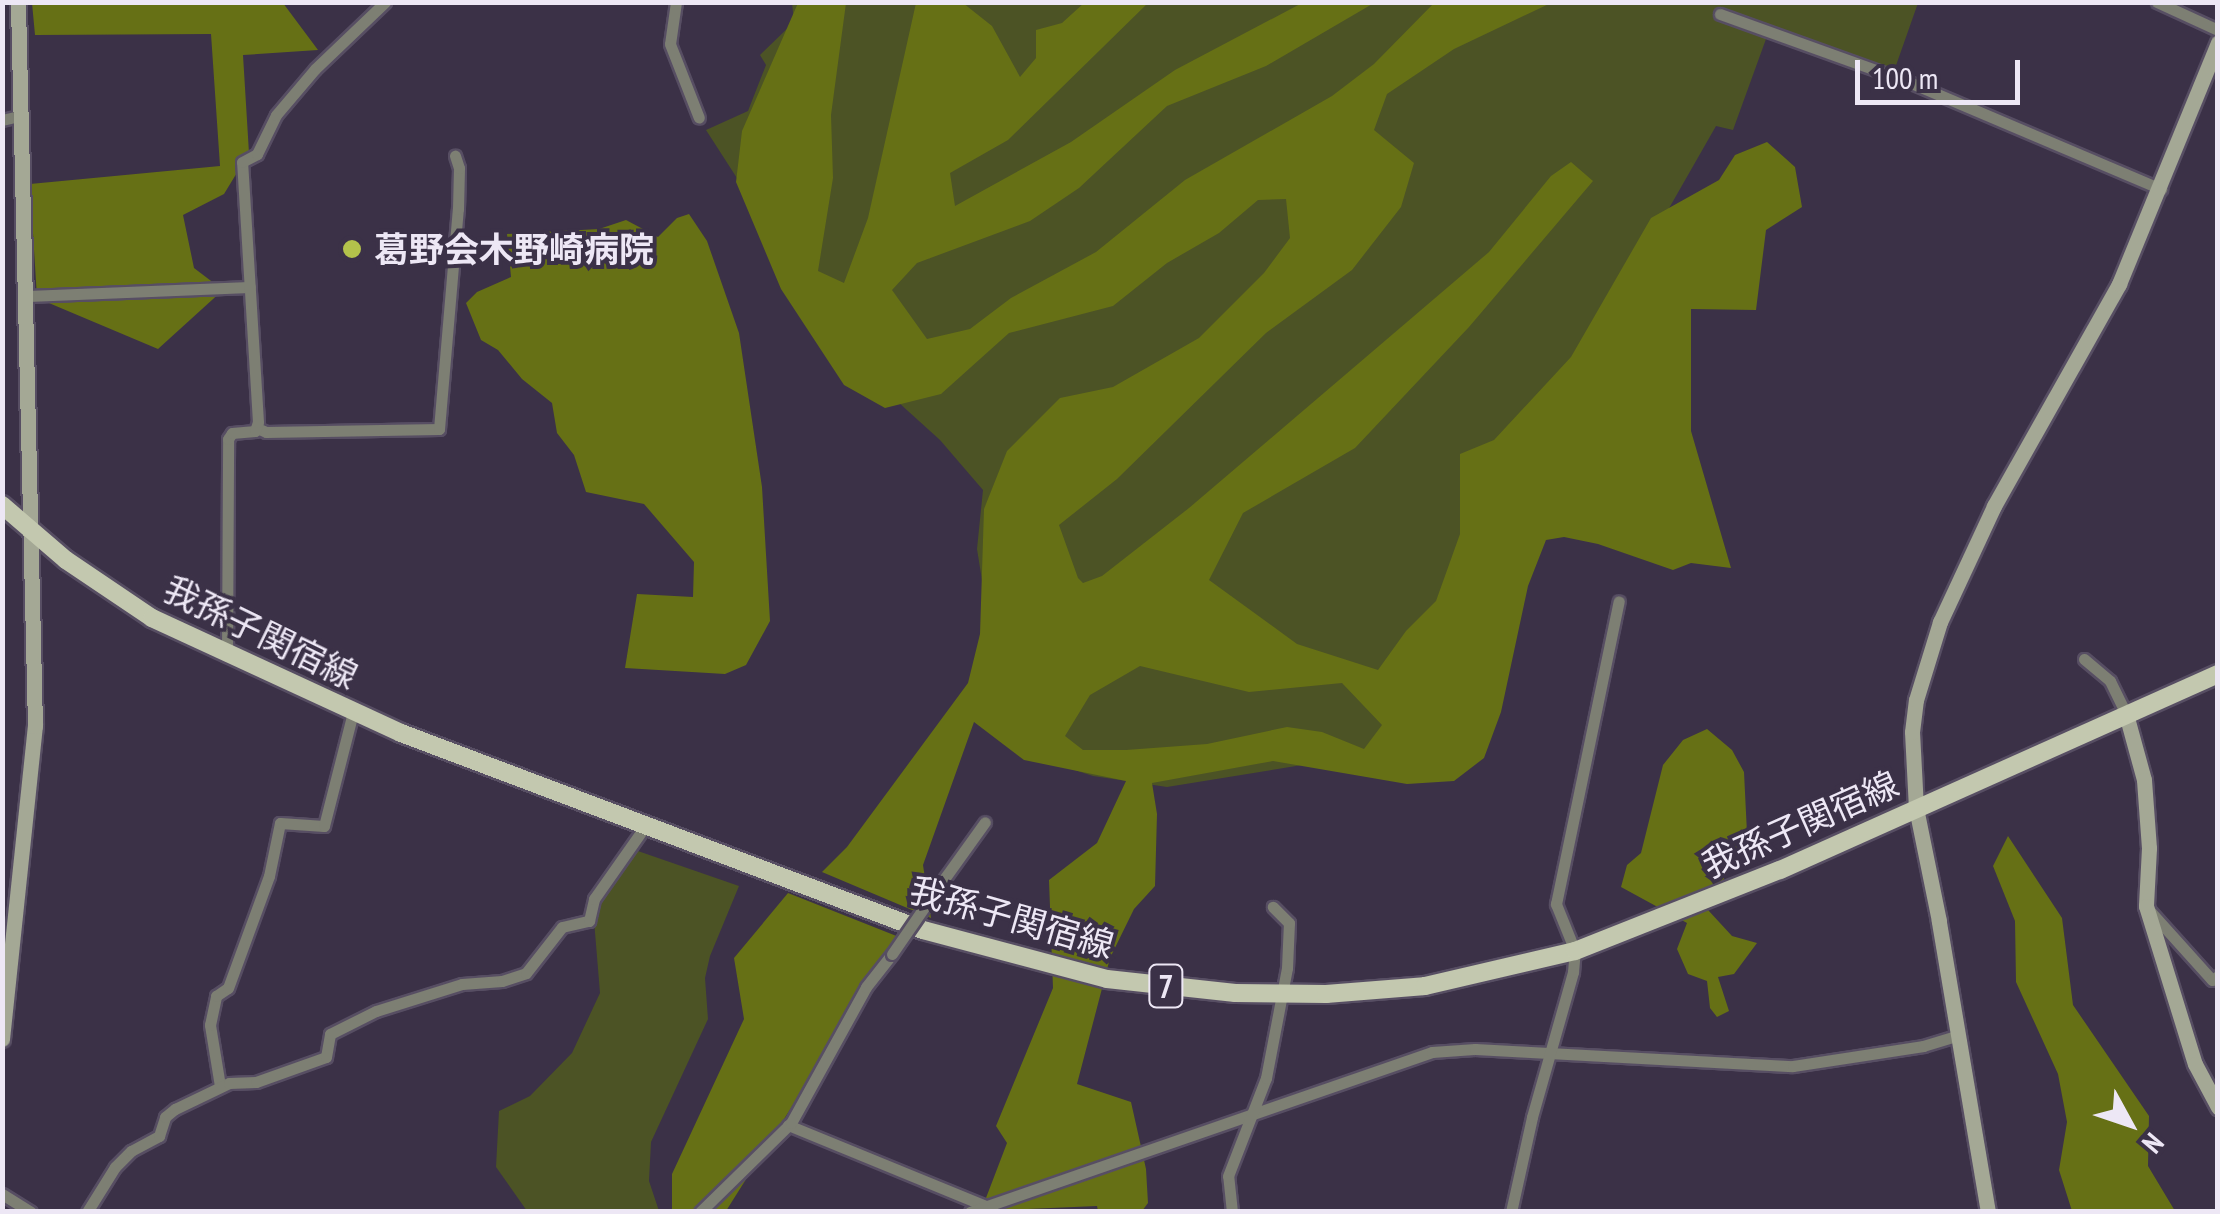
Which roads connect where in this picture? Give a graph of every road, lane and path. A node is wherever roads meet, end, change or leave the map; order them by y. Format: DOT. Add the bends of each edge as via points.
graph roads {
  1 [pos="18,2"];
  2 [pos="385,2"];
  3 [pos="676,2"];
  4 [pos="2156,2"];
  5 [pos="1720,14"];
  6 [pos="2218,30"];
  7 [pos="2218,44"];
  8 [pos="20,116"];
  9 [pos="699,118"];
  10 [pos="2,120"];
  11 [pos="455,156"];
  12 [pos="2162,189"];
  13 [pos="250,287"];
  14 [pos="26,296"];
  15 [pos="257,428"];
  16 [pos="2,505"];
  17 [pos="32,532"];
  18 [pos="1619,601"];
  19 [pos="227,656"];
  20 [pos="2084,659"];
  21 [pos="2218,674"];
  22 [pos="353,712"];
  23 [pos="2126,714"];
  24 [pos="1916,808"];
  25 [pos="985,822"];
  26 [pos="646,826"];
  27 [pos="2146,906"];
  28 [pos="1273,908"];
  29 [pos="10,913"];
  30 [pos="1575,951"];
  31 [pos="2218,976"];
  32 [pos="1280,994"];
  33 [pos="1958,1035"];
  34 [pos="2,1039"];
  35 [pos="1551,1053"];
  36 [pos="220,1086"];
  37 [pos="2218,1108"];
  38 [pos="1250,1116"];
  39 [pos="788,1125"];
  40 [pos="2,1194"];
  41 [pos="988,1206"];
  42 [pos="31,1212"];
  43 [pos="87,1212"];
  44 [pos="700,1212"];
  45 [pos="970,1212"];
  46 [pos="1232,1212"];
  47 [pos="1512,1212"];
  48 [pos="1988,1212"];
  1 -- 8 [label="street"];
  2 -- 13 [label="street" via="315,69 276,115 257,154 242,162"];
  3 -- 9 [label="street" via="670,44"];
  4 -- 6 [label="street"];
  5 -- 12 [label="street" via="1909,82"];
  7 -- 12 [label="street"];
  8 -- 10 [label="street"];
  8 -- 14 [label="street"];
  11 -- 15 [label="street" via="458,209 439,429"];
  12 -- 24 [label="street" via="2119,284 1994,506 1940,622 1914,716"];
  13 -- 14 [label="street"];
  13 -- 15 [label="street"];
  14 -- 17 [label="street"];
  15 -- 19 [label="street" via="228,439"];
  16 -- 17 [label="main road, 我孫子関宿線 / 7"];
  17 -- 19 [label="main road, 我孫子関宿線 / 7" via="124,601"];
  17 -- 29 [label="street" via="35,726"];
  18 -- 30 [label="street" via="1556,904"];
  19 -- 22 [label="main road, 我孫子関宿線 / 7"];
  20 -- 23 [label="street" via="2110,681"];
  21 -- 23 [label="main road, 我孫子関宿線 / 7"];
  22 -- 26 [label="main road, 我孫子関宿線 / 7"];
  22 -- 36 [label="street" via="324,826 280,823 269,876 228,988 216,996 210,1026"];
  23 -- 24 [label="main road, 我孫子関宿線 / 7"];
  23 -- 27 [label="street" via="2144,780"];
  24 -- 30 [label="main road, 我孫子関宿線 / 7" via="1715,898"];
  24 -- 33 [label="street"];
  25 -- 39 [label="street, bridge" via="866,986"];
  26 -- 32 [label="main road, 我孫子関宿線 / 7" via="1013,957 1108,979"];
  26 -- 36 [label="street" via="594,899 589,920 562,927 526,974 451,986 376,1011 330,1034 326,1057 256,1082"];
  27 -- 31 [label="street" via="2212,980"];
  27 -- 37 [label="street" via="2195,1064"];
  28 -- 32 [label="street" via="1288,924"];
  29 -- 34 [label="street"];
  30 -- 32 [label="main road, 我孫子関宿線 / 7" via="1425,986"];
  30 -- 35 [label="street"];
  32 -- 38 [label="street" via="1266,1078"];
  33 -- 35 [label="street" via="1794,1066"];
  33 -- 48 [label="street"];
  35 -- 38 [label="street" via="1432,1052"];
  35 -- 47 [label="street"];
  36 -- 43 [label="street" via="165,1117 159,1136 131,1150"];
  38 -- 41 [label="street"];
  38 -- 46 [label="street" via="1228,1176"];
  39 -- 41 [label="street"];
  39 -- 44 [label="street"];
  40 -- 42 [label="street"];
  41 -- 45 [label="street"];
}
